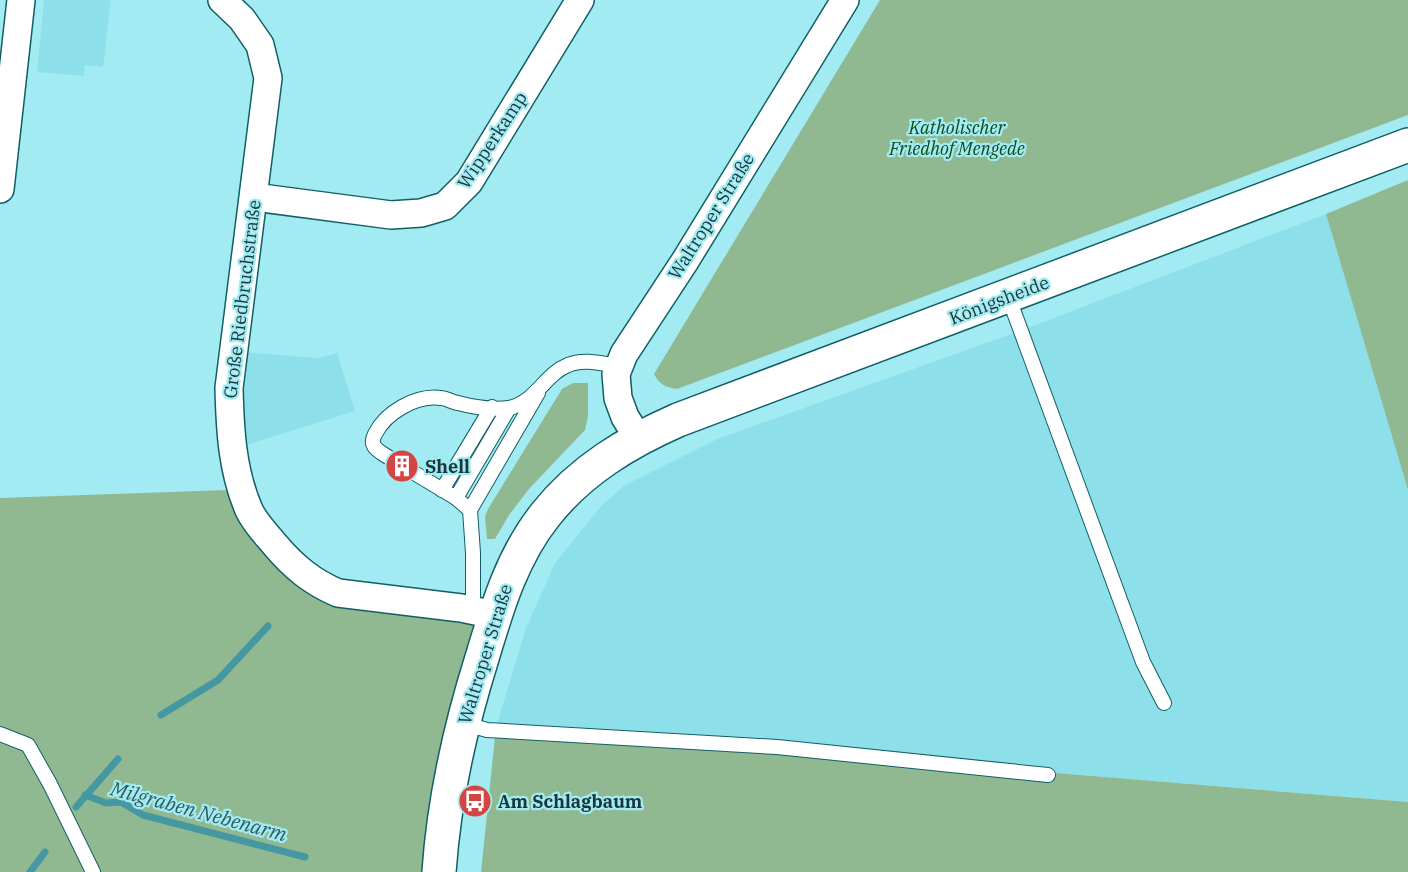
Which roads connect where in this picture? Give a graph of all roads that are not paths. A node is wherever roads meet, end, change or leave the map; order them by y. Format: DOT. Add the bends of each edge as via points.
graph roads {
  1 [pos="21,0"];
  2 [pos="222,0"];
  3 [pos="580,0"];
  4 [pos="845,0"];
  5 [pos="1408,145"];
  6 [pos="0,189"];
  7 [pos="254,197"];
  8 [pos="1008,296"];
  9 [pos="619,366"];
  10 [pos="541,389"];
  11 [pos="492,407"];
  12 [pos="509,408"];
  13 [pos="638,438"];
  14 [pos="388,457"];
  15 [pos="596,466"];
  16 [pos="416,474"];
  17 [pos="442,490"];
  18 [pos="456,498"];
  19 [pos="470,510"];
  20 [pos="484,613"];
  21 [pos="1164,703"];
  22 [pos="462,723"];
  23 [pos="0,734"];
  24 [pos="1048,775"];
  25 [pos="93,872"];
  26 [pos="439,872"];
  1 -- 6 [label="street"];
  2 -- 7 [label="street, Große Riedbruchstraße" via="242,19 260,45 268,78"];
  3 -- 7 [label="street, Wipperkamp" via="469,182 445,206 391,215"];
  4 -- 9 [label="street, Waltroper Straße"];
  5 -- 8 [label="main road, Königsheide"];
  7 -- 20 [label="street, Große Riedbruchstraße" via="229,388 230,431 238,480 250,511 282,553 319,585 338,592"];
  8 -- 13 [label="main road, Königsheide"];
  8 -- 21 [label="lane" via="1143,662"];
  9 -- 10 [label="lane" via="590,361 568,364"];
  9 -- 13 [label="street, Waltroper Straße" via="618,398"];
  10 -- 12 [label="lane"];
  10 -- 19 [label="lane"];
  11 -- 12 [label="lane"];
  11 -- 14 [label="lane" via="441,398 402,406 374,434 373,448"];
  11 -- 17 [label="lane"];
  12 -- 18 [label="lane"];
  13 -- 15 [label="main road, Königsheide"];
  15 -- 20 [label="main road, Waltroper Straße" via="545,515"];
  16 -- 17 [label="lane"];
  17 -- 18 [label="lane"];
  18 -- 19 [label="lane"];
  19 -- 20 [label="lane"];
  20 -- 22 [label="main road, Waltroper Straße"];
  22 -- 24 [label="lane" via="487,730 777,747"];
  22 -- 26 [label="main road, Waltroper Straße"];
  23 -- 25 [label="lane" via="28,745"];
}
